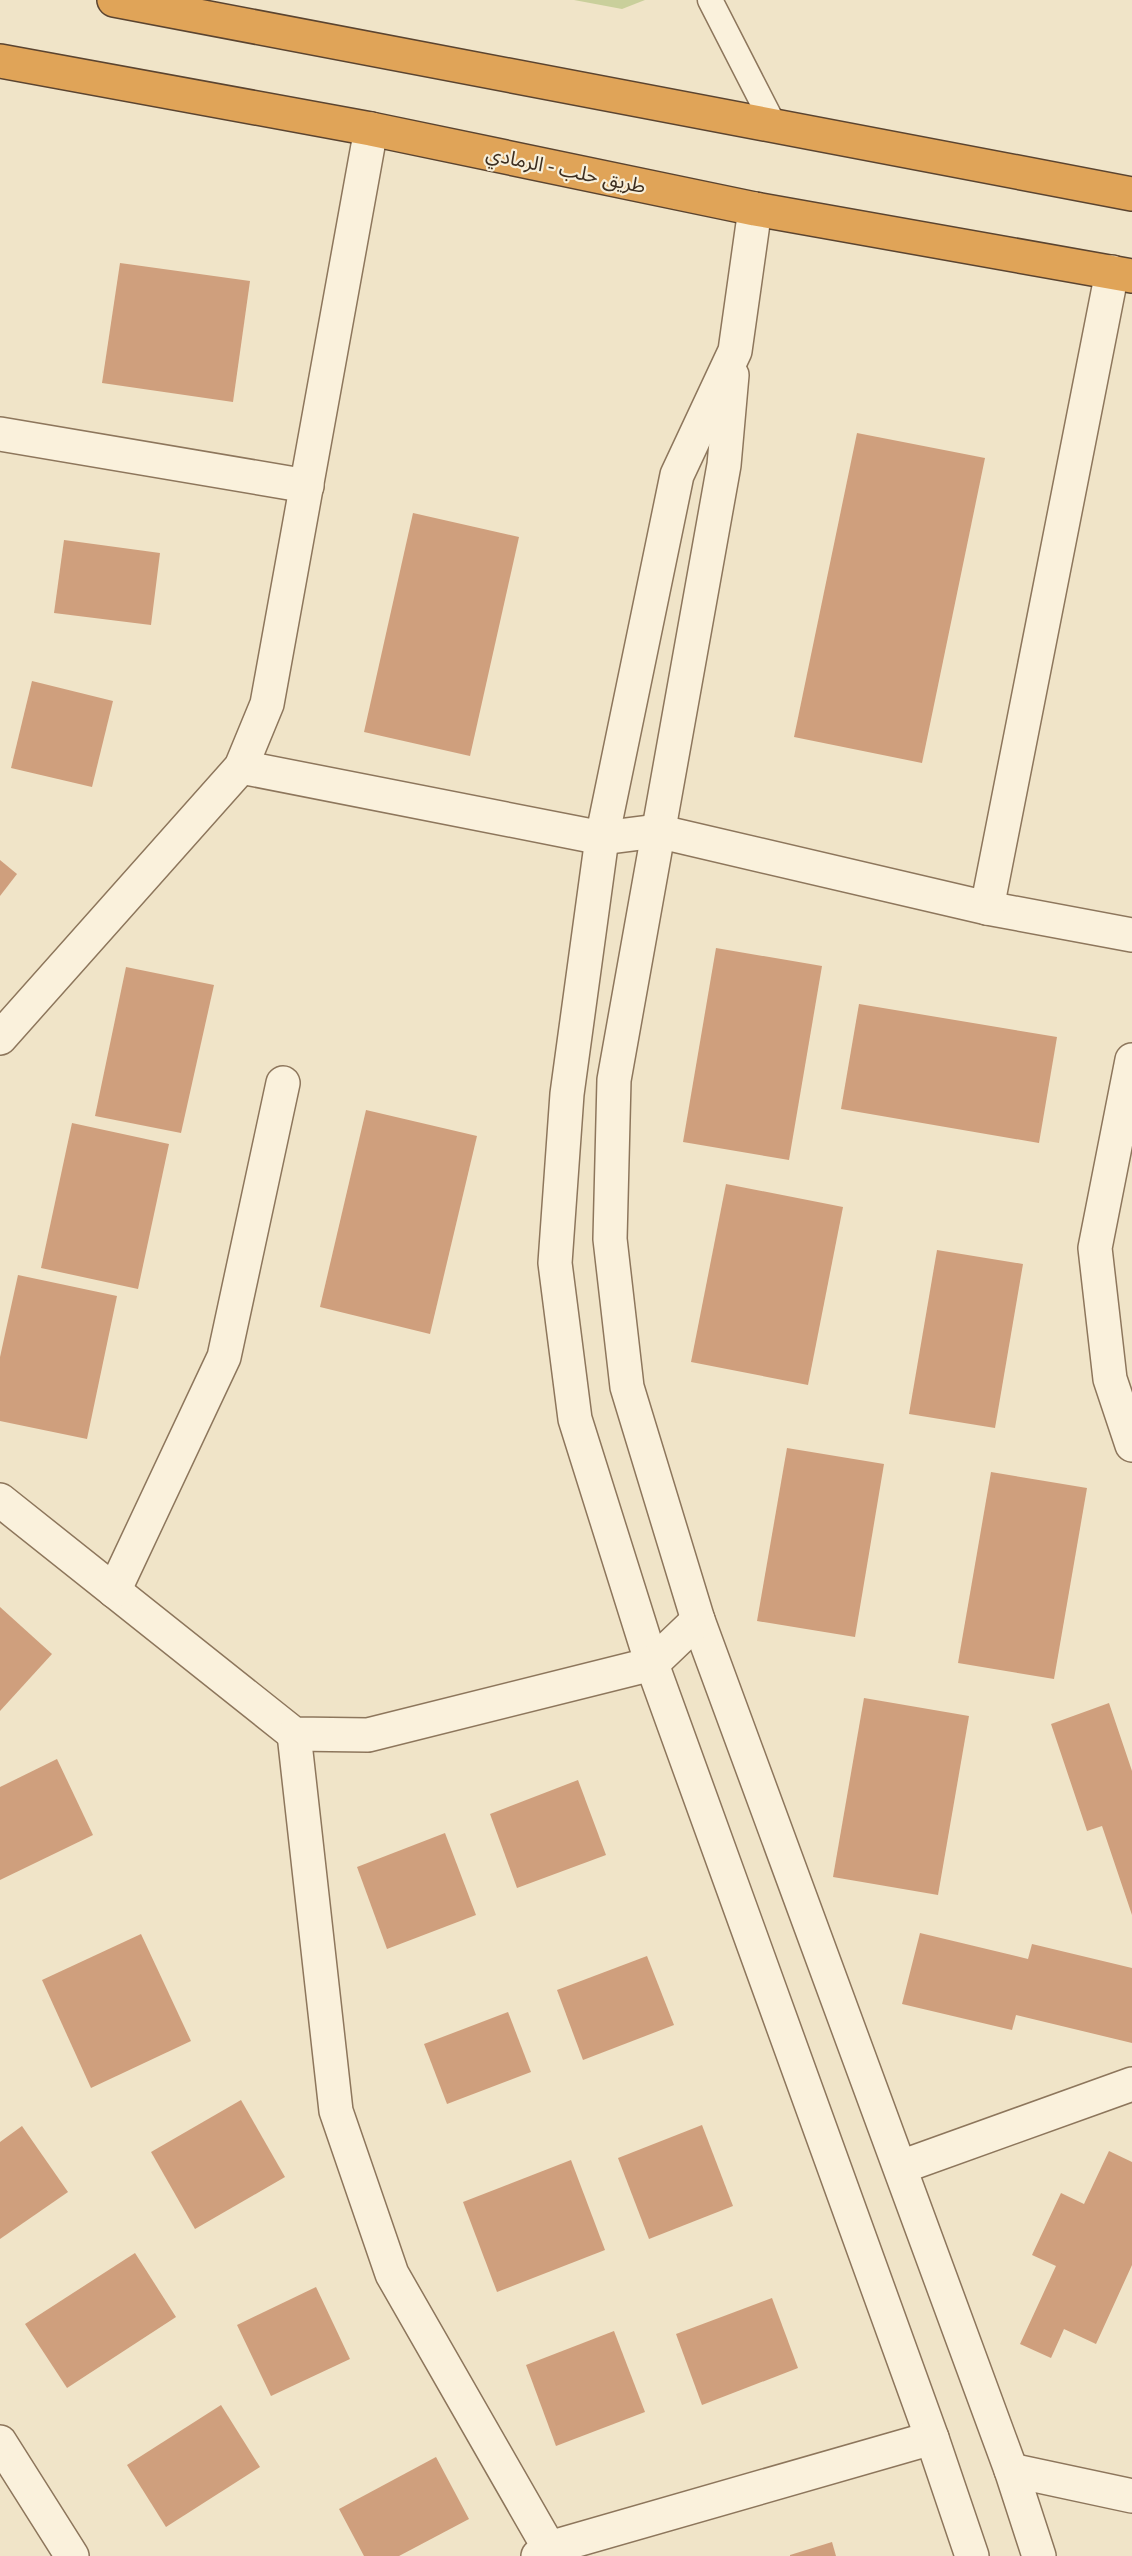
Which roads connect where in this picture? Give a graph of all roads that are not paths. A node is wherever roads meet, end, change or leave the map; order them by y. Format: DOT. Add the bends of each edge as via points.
graph roads {
  1 [pos="114,0"];
  2 [pos="710,0"];
  3 [pos="0,61"];
  4 [pos="774,125"];
  5 [pos="371,129"];
  6 [pos="1132,194"];
  7 [pos="755,209"];
  8 [pos="1122,274"];
  9 [pos="735,351"];
  10 [pos="0,434"];
  11 [pos="307,486"];
  12 [pos="241,766"];
  13 [pos="657,831"];
  14 [pos="602,838"];
  15 [pos="987,908"];
  16 [pos="1132,935"];
  17 [pos="0,1038"];
  18 [pos="1132,1060"];
  19 [pos="283,1083"];
  20 [pos="1132,1445"];
  21 [pos="0,1500"];
  22 [pos="114,1592"];
  23 [pos="698,1620"];
  24 [pos="652,1664"];
  25 [pos="294,1734"];
  26 [pos="1132,2084"];
  27 [pos="901,2167"];
  28 [pos="932,2438"];
  29 [pos="0,2442"];
  30 [pos="1011,2470"];
  31 [pos="1132,2496"];
  32 [pos="544,2552"];
  33 [pos="72,2556"];
  34 [pos="972,2556"];
  35 [pos="1040,2556"];
  1 -- 4 [label="highway"];
  2 -- 4 [label="lane"];
  3 -- 5 [label="highway, طريق حلب - الرمادي"];
  4 -- 6 [label="highway"];
  5 -- 7 [label="highway, طريق حلب - الرمادي"];
  5 -- 11 [label="street"];
  7 -- 8 [label="highway, طريق حلب - الرمادي"];
  7 -- 9 [label="street"];
  8 -- 15 [label="street"];
  9 -- 13 [label="street" via="724,465"];
  9 -- 14 [label="street" via="677,475"];
  10 -- 11 [label="street"];
  11 -- 12 [label="street" via="267,704"];
  12 -- 14 [label="street"];
  12 -- 17 [label="street"];
  13 -- 14 [label="street"];
  13 -- 15 [label="street"];
  13 -- 23 [label="street" via="614,1080 610,1239 627,1387"];
  14 -- 24 [label="street" via="567,1094 555,1263 575,1419"];
  15 -- 16 [label="street"];
  18 -- 20 [label="street" via="1095,1248 1110,1379"];
  19 -- 22 [label="street" via="224,1357"];
  21 -- 22 [label="street"];
  22 -- 25 [label="street"];
  23 -- 24 [label="street"];
  23 -- 27 [label="street"];
  24 -- 25 [label="street" via="368,1735"];
  24 -- 28 [label="street"];
  25 -- 32 [label="street" via="336,2111 392,2274"];
  26 -- 27 [label="street"];
  27 -- 30 [label="street"];
  28 -- 32 [label="street"];
  28 -- 34 [label="street"];
  29 -- 33 [label="street"];
  30 -- 31 [label="street"];
  30 -- 35 [label="street"];
}
